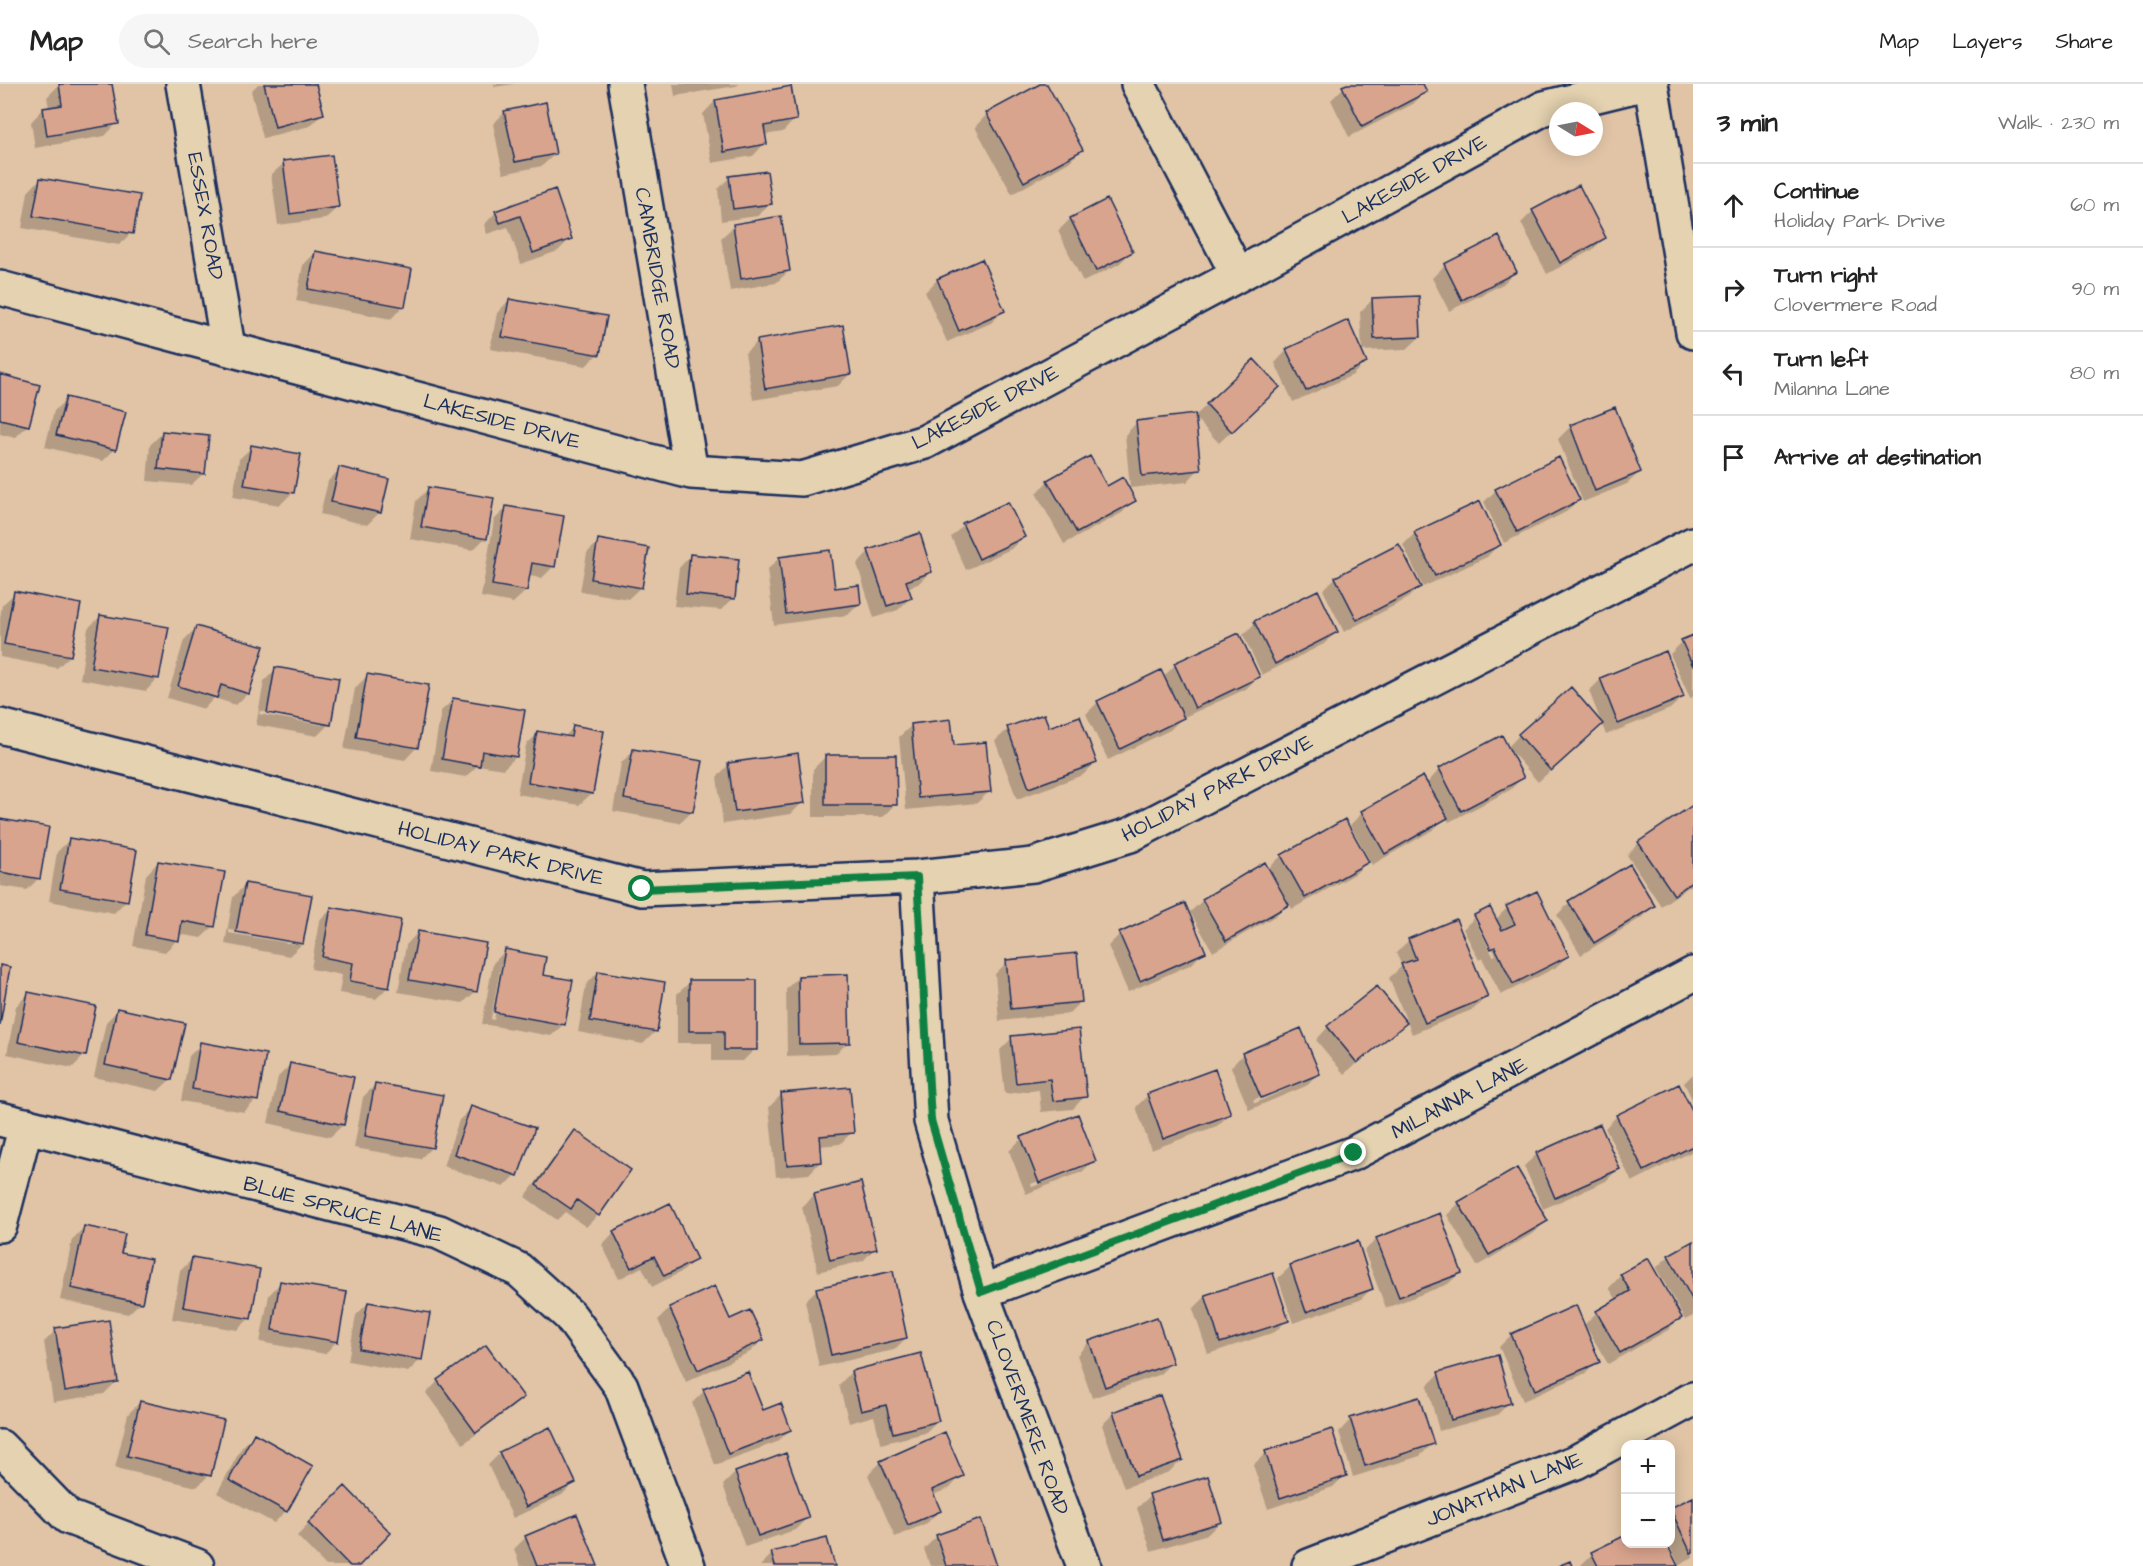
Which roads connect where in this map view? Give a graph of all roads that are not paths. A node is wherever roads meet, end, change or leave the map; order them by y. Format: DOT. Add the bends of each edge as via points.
graph roads {
  1 [pos="183,84"];
  2 [pos="625,84"];
  3 [pos="1138,84"];
  4 [pos="1642,84"];
  5 [pos="1651,84"];
  6 [pos="1238,275"];
  7 [pos="0,288"];
  8 [pos="1693,332"];
  9 [pos="228,348"];
  10 [pos="691,472"];
  11 [pos="1693,544"];
  12 [pos="0,726"];
  13 [pos="917,877"];
  14 [pos="1693,974"];
  15 [pos="13,1122"];
  16 [pos="0,1225"];
  17 [pos="981,1292"];
  18 [pos="1693,1399"];
  19 [pos="0,1447"];
  20 [pos="197,1566"];
  21 [pos="688,1566"];
  22 [pos="1084,1566"];
  23 [pos="1309,1566"];
  1 -- 9 [label="street, ESSEX ROAD"];
  2 -- 10 [label="street, CAMBRIDGE ROAD"];
  3 -- 6 [label="street"];
  4 -- 6 [label="street, LAKESIDE DRIVE" via="1544,108"];
  5 -- 8 [label="street"];
  6 -- 10 [label="street, LAKESIDE DRIVE" via="925,442 802,479"];
  7 -- 9 [label="street, LAKESIDE DRIVE"];
  9 -- 10 [label="street, LAKESIDE DRIVE"];
  11 -- 13 [label="street, HOLIDAY PARK DRIVE" via="1130,835 1033,865"];
  12 -- 13 [label="street, HOLIDAY PARK DRIVE" via="642,889"];
  13 -- 17 [label="street, CLOVERMERE ROAD" via="931,1120"];
  14 -- 17 [label="street, MILANNA LANE" via="1354,1153"];
  15 -- 16 [label="street"];
  15 -- 21 [label="street, BLUE SPRUCE LANE" via="439,1232 519,1270 570,1316 621,1386"];
  17 -- 22 [label="street, CLOVERMERE ROAD"];
  18 -- 23 [label="street, JONATHAN LANE" via="1576,1462"];
  19 -- 20 [label="street" via="68,1517"];
}
